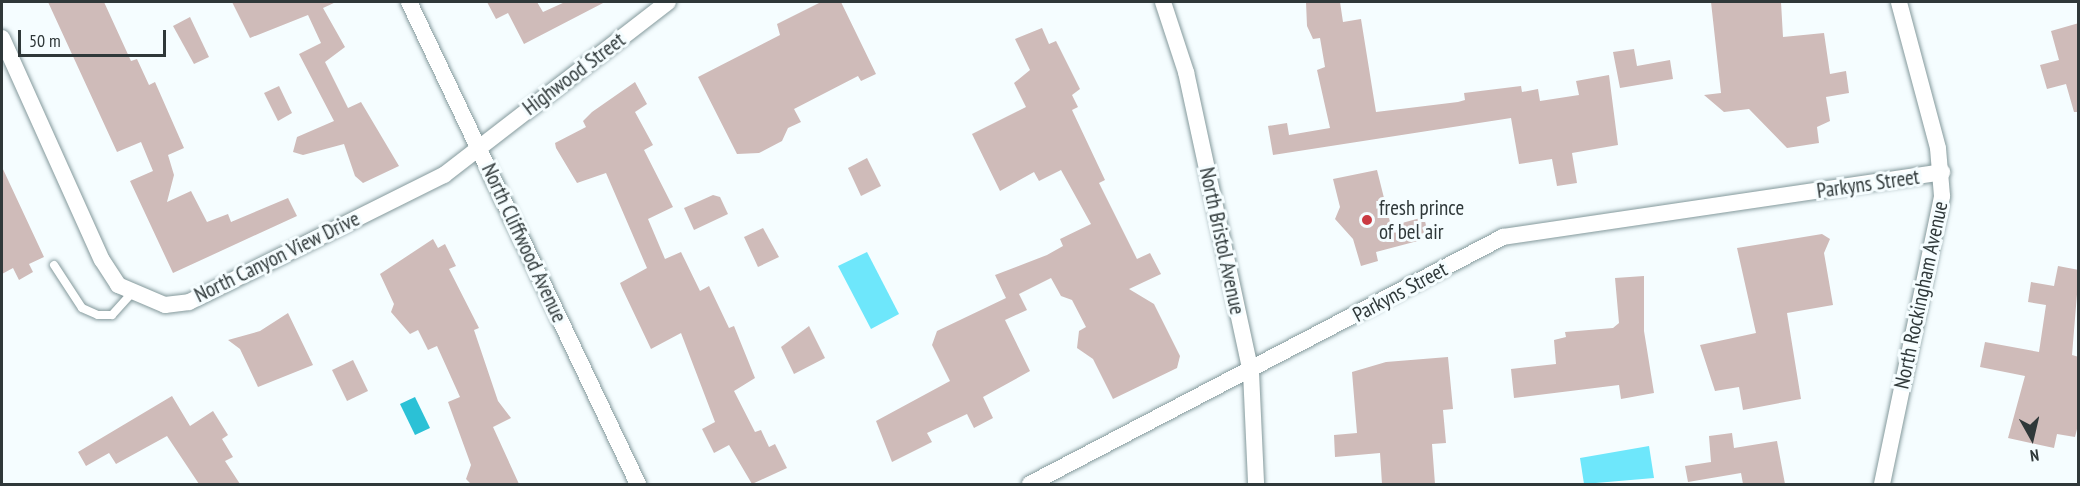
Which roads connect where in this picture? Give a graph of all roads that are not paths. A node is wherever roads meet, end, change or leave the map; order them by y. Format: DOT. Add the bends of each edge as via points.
graph roads {
  1 [pos="409,2"];
  2 [pos="668,2"];
  3 [pos="1163,2"];
  4 [pos="1899,2"];
  5 [pos="2,38"];
  6 [pos="479,146"];
  7 [pos="1942,172"];
  8 [pos="54,265"];
  9 [pos="132,293"];
  10 [pos="1251,372"];
  11 [pos="638,484"];
  12 [pos="1030,484"];
  13 [pos="1256,484"];
  14 [pos="1882,484"];
  1 -- 6 [label="street, North Cliffwood Avenue"];
  2 -- 6 [label="street, Highwood Street"];
  3 -- 10 [label="street, North Bristol Avenue" via="1186,72"];
  4 -- 7 [label="street, North Rockingham Avenue"];
  5 -- 9 [label="street, North Canyon View Drive" via="102,260 118,285"];
  6 -- 9 [label="street, North Canyon View Drive" via="444,175 189,302 165,305"];
  6 -- 11 [label="street, North Cliffwood Avenue"];
  7 -- 10 [label="street, Parkyns Street" via="1503,237"];
  7 -- 14 [label="street, North Rockingham Avenue" via="1942,196"];
  8 -- 9 [label="lane" via="82,308 98,315 112,315"];
  10 -- 12 [label="street, Parkyns Street"];
  10 -- 13 [label="street, North Bristol Avenue"];
}
